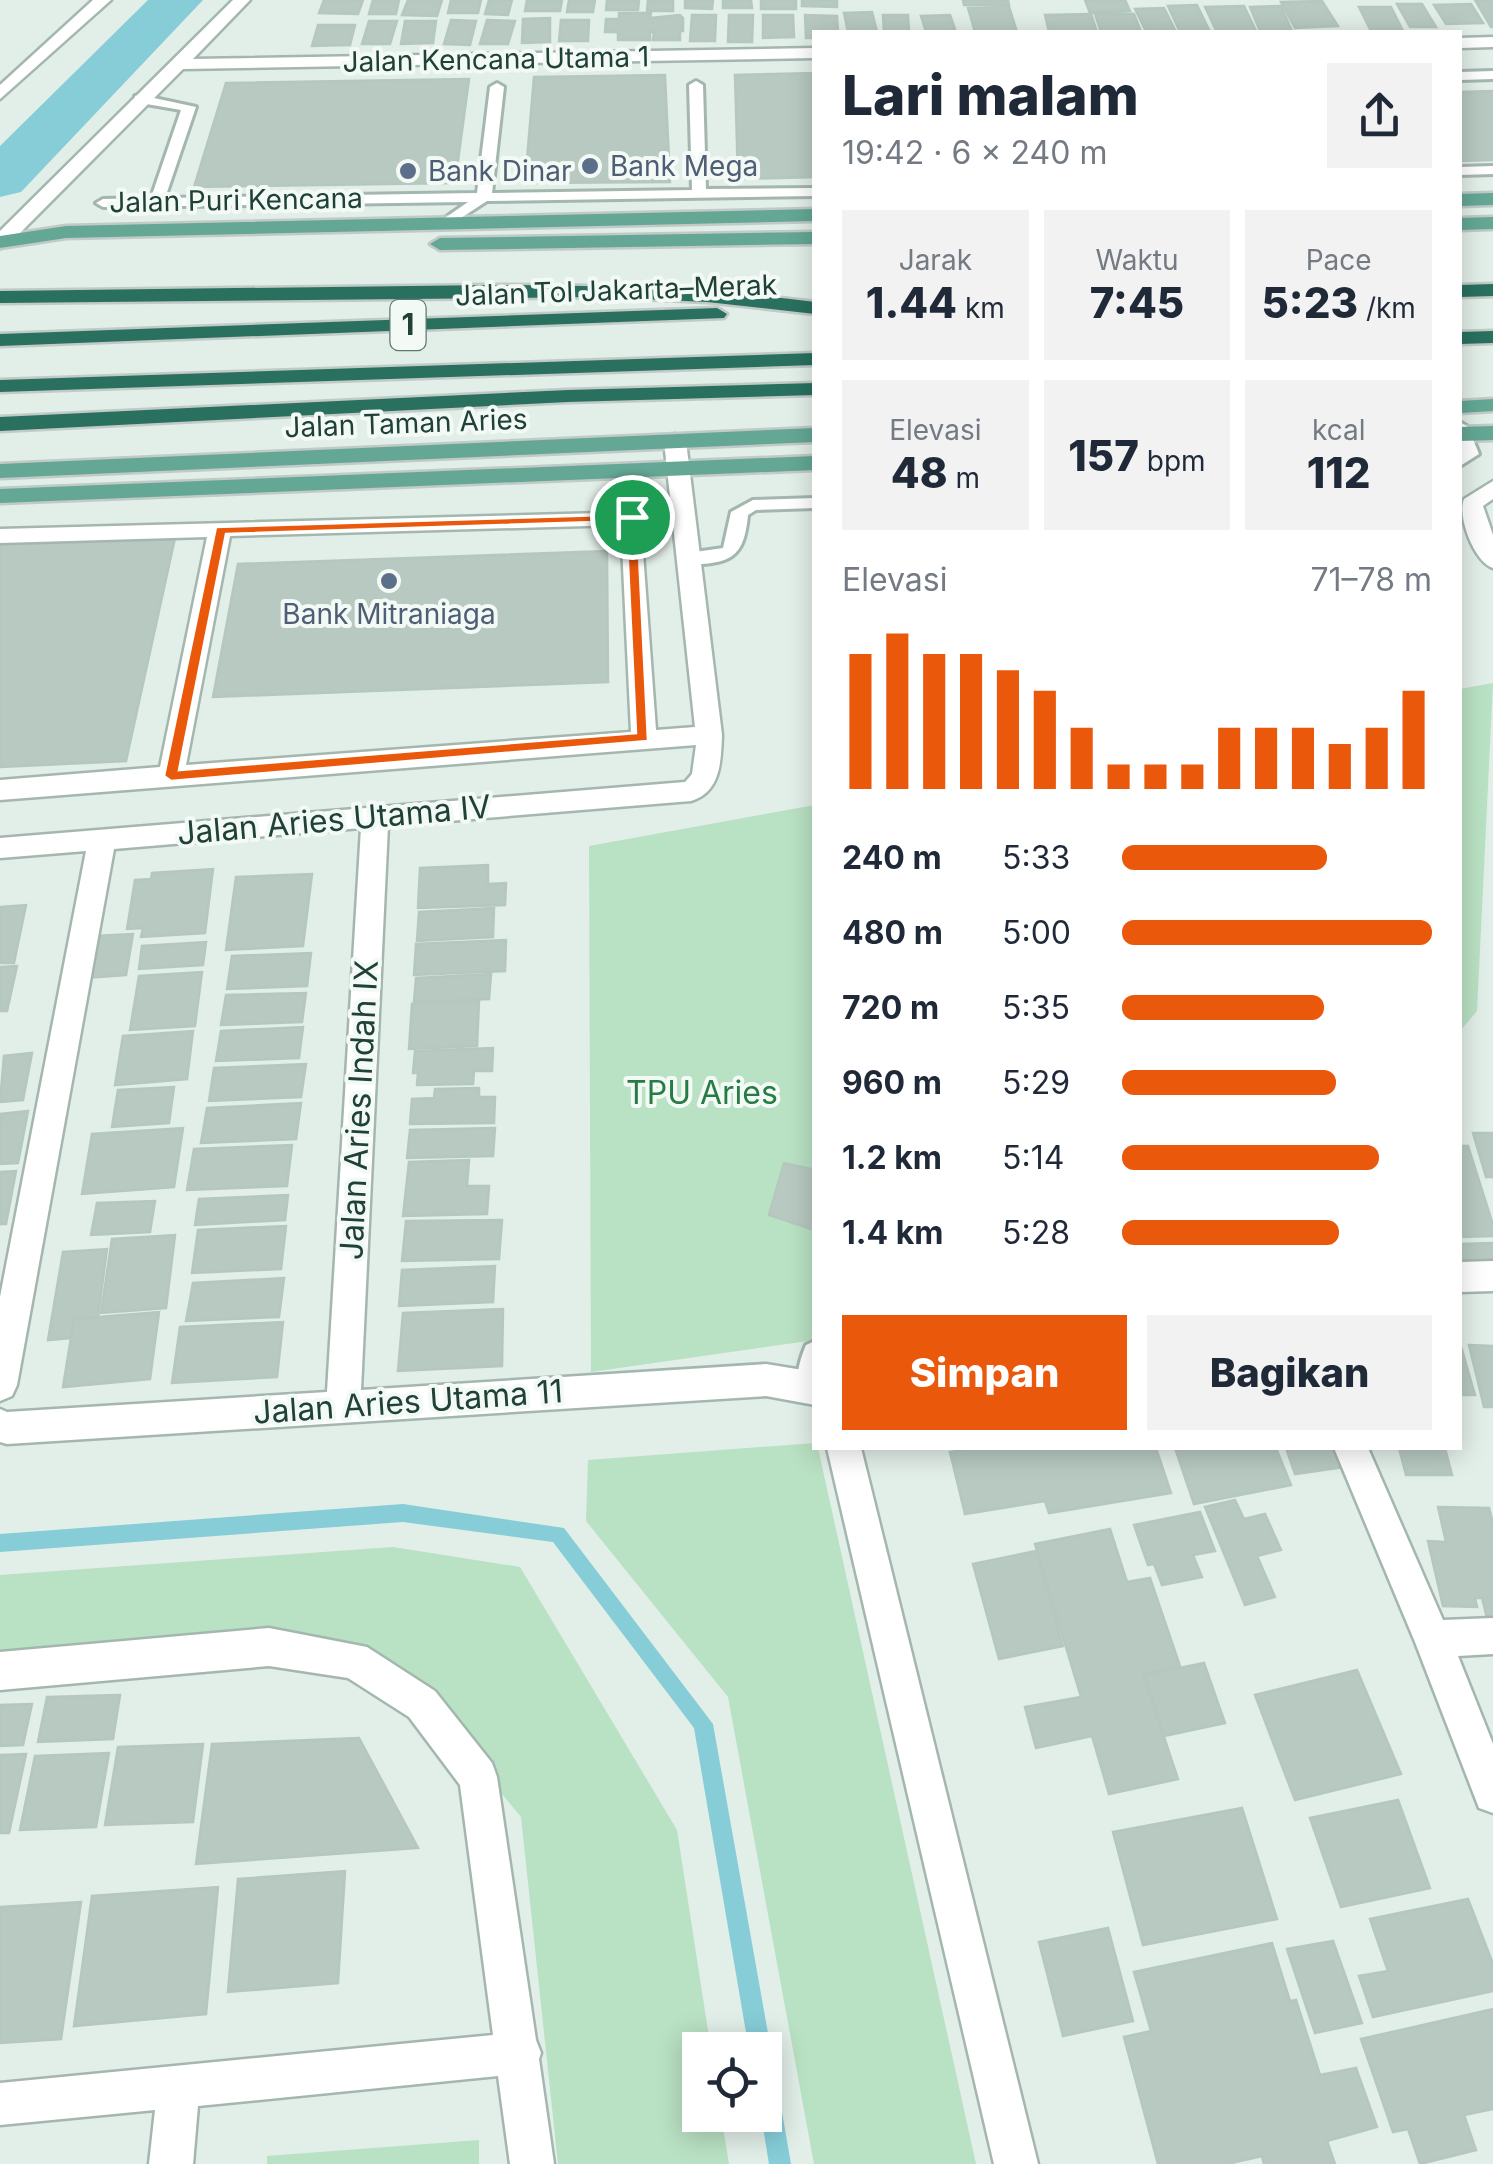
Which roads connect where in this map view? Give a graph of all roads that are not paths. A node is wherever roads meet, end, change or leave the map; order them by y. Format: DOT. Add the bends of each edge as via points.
graph roads {
  1 [pos="103,0"];
  2 [pos="242,0"];
  3 [pos="1493,42"];
  4 [pos="1462,43"];
  5 [pos="812,53"];
  6 [pos="176,64"];
  7 [pos="10,76"];
  8 [pos="1462,76"];
  9 [pos="1493,76"];
  10 [pos="696,85"];
  11 [pos="497,87"];
  12 [pos="0,94"];
  13 [pos="140,99"];
  14 [pos="1493,170"];
  15 [pos="1462,171"];
  16 [pos="812,192"];
  17 [pos="699,194"];
  18 [pos="484,197"];
  19 [pos="1493,199"];
  20 [pos="1462,200"];
  21 [pos="103,202"];
  22 [pos="157,202"];
  23 [pos="812,216"];
  24 [pos="1493,222"];
  25 [pos="448,223"];
  26 [pos="1462,224"];
  27 [pos="812,238"];
  28 [pos="9,242"];
  29 [pos="1462,290"];
  30 [pos="1493,290"];
  31 [pos="4,297"];
  32 [pos="812,309"];
  33 [pos="812,309"];
  34 [pos="1493,337"];
  35 [pos="1462,338"];
  36 [pos="0,340"];
  37 [pos="812,360"];
  38 [pos="0,386"];
  39 [pos="812,389"];
  40 [pos="1493,406"];
  41 [pos="1462,407"];
  42 [pos="0,424"];
  43 [pos="1462,431"];
  44 [pos="1462,433"];
  45 [pos="1493,433"];
  46 [pos="812,435"];
  47 [pos="675,441"];
  48 [pos="1462,460"];
  49 [pos="812,463"];
  50 [pos="678,469"];
  51 [pos="0,471"];
  52 [pos="1493,488"];
  53 [pos="0,496"];
  54 [pos="812,503"];
  55 [pos="658,516"];
  56 [pos="220,530"];
  57 [pos="0,536"];
  58 [pos="688,559"];
  59 [pos="1493,560"];
  60 [pos="710,735"];
  61 [pos="644,738"];
  62 [pos="171,776"];
  63 [pos="0,790"];
  64 [pos="375,815"];
  65 [pos="102,840"];
  66 [pos="0,848"];
  67 [pos="1493,1276"];
  68 [pos="1462,1277"];
  69 [pos="812,1375"];
  70 [pos="0,1385"];
  71 [pos="343,1406"];
  72 [pos="0,1425"];
  73 [pos="844,1450"];
  74 [pos="1352,1450"];
  75 [pos="1493,1636"];
  76 [pos="1434,1639"];
  77 [pos="0,1670"];
  78 [pos="1493,1794"];
  79 [pos="520,2053"];
  80 [pos="179,2087"];
  81 [pos="0,2104"];
  82 [pos="172,2164"];
  83 [pos="532,2164"];
  84 [pos="1016,2164"];
  1 -- 7 [label="street"];
  2 -- 6 [label="street"];
  3 -- 4 [label="street"];
  5 -- 6 [label="street, Jalan Kencana Utama 1"];
  6 -- 13 [label="street"];
  7 -- 12 [label="street"];
  8 -- 9 [label="lane"];
  10 -- 17 [label="lane"];
  11 -- 18 [label="lane"];
  13 -- 22 [label="lane" via="189,107"];
  13 -- 28 [label="street"];
  14 -- 15 [label="lane"];
  16 -- 17 [label="lane"];
  17 -- 18 [label="lane"];
  18 -- 22 [label="lane"];
  18 -- 25 [label="lane"];
  19 -- 20 [label="main road"];
  21 -- 22 [label="lane"];
  23 -- 25 [label="main road, Jalan Puri Kencana"];
  24 -- 26 [label="main road"];
  25 -- 28 [label="main road, Jalan Puri Kencana" via="66,232"];
  27 -- 28 [label="main road, Jalan Puri Kencana" via="58,251"];
  29 -- 30 [label="highway"];
  31 -- 32 [label="highway" via="577,293 732,296"];
  33 -- 36 [label="highway, Jalan Tol Jakarta–Merak / 1"];
  34 -- 35 [label="highway"];
  37 -- 38 [label="highway, 1"];
  39 -- 42 [label="highway"];
  40 -- 41 [label="main road"];
  43 -- 45 [label="main road"];
  44 -- 48 [label="lane" via="1472,454"];
  46 -- 47 [label="main road, Jalan Taman Aries"];
  47 -- 50 [label="street"];
  47 -- 51 [label="main road, Jalan Taman Aries"];
  49 -- 50 [label="main road, Jalan Taman Aries"];
  50 -- 53 [label="main road, Jalan Taman Aries"];
  50 -- 55 [label="street"];
  52 -- 59 [label="street" via="1472,504"];
  54 -- 58 [label="lane" via="753,505 740,512 738,544 731,552"];
  55 -- 56 [label="street"];
  55 -- 58 [label="street"];
  55 -- 61 [label="street"];
  56 -- 57 [label="street"];
  56 -- 62 [label="street"];
  58 -- 60 [label="street"];
  60 -- 61 [label="street"];
  60 -- 64 [label="street, Jalan Aries Utama IV" via="707,771 690,792"];
  61 -- 62 [label="street"];
  62 -- 63 [label="street"];
  64 -- 65 [label="street, Jalan Aries Utama IV"];
  64 -- 71 [label="street, Jalan Aries Indah IX"];
  65 -- 66 [label="street, Jalan Aries Utama IV"];
  65 -- 70 [label="street"];
  67 -- 68 [label="street"];
  69 -- 71 [label="street, Jalan Aries Utama 11"];
  71 -- 72 [label="street, Jalan Aries Utama 11"];
  73 -- 84 [label="street"];
  74 -- 76 [label="street"];
  75 -- 76 [label="street"];
  76 -- 78 [label="street"];
  77 -- 79 [label="street" via="269,1647 354,1660 422,1704 478,1777"];
  79 -- 80 [label="street"];
  79 -- 83 [label="street"];
  80 -- 81 [label="street"];
  80 -- 82 [label="street"];
}
